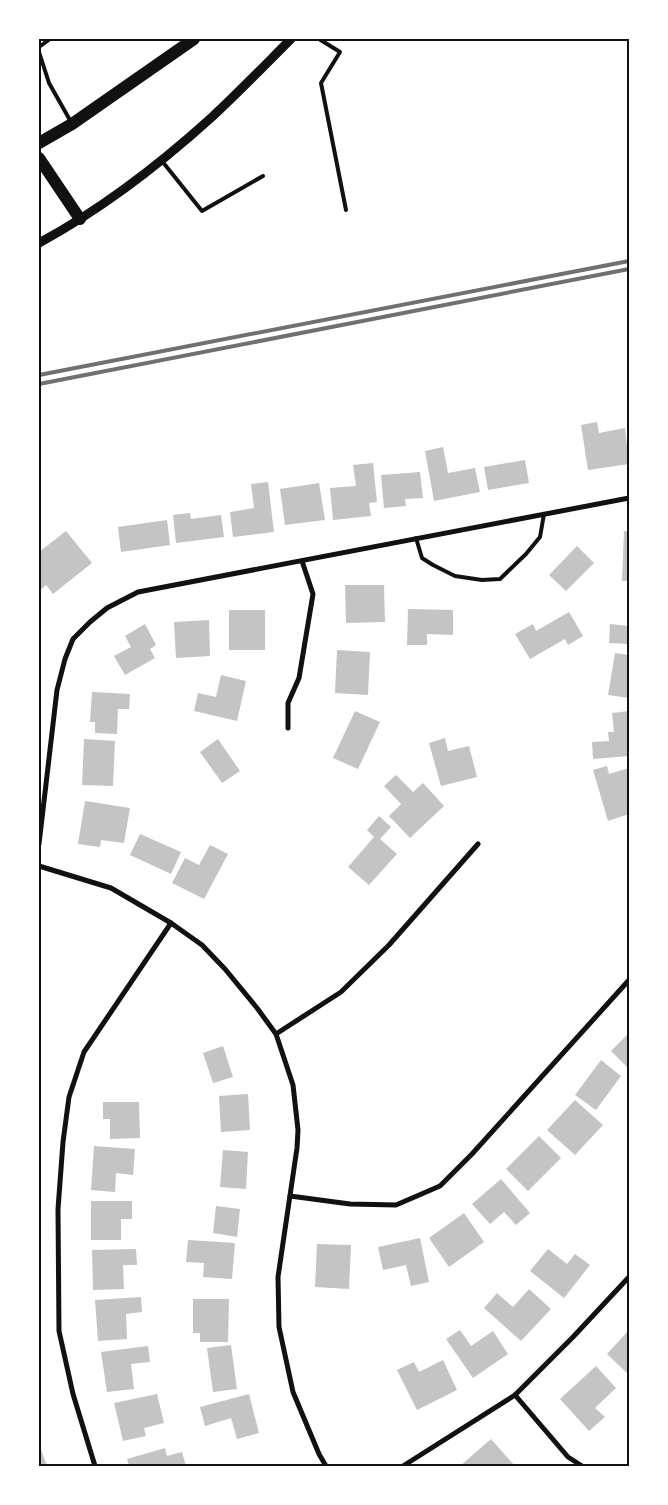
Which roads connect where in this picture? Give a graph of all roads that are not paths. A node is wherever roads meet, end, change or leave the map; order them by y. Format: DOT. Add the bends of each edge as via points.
graph roads {
  1 [pos="50,39"];
  2 [pos="181,39"];
  3 [pos="194,39"];
  4 [pos="291,39"];
  5 [pos="319,39"];
  6 [pos="39,47"];
  7 [pos="176,51"];
  8 [pos="39,52"];
  9 [pos="72,124"];
  10 [pos="39,143"];
  11 [pos="39,158"];
  12 [pos="161,160"];
  13 [pos="264,176"];
  14 [pos="346,210"];
  15 [pos="80,219"];
  16 [pos="39,243"];
  17 [pos="629,498"];
  18 [pos="544,514"];
  19 [pos="416,538"];
  20 [pos="302,561"];
  21 [pos="288,728"];
  22 [pos="39,844"];
  23 [pos="478,844"];
  24 [pos="39,866"];
  25 [pos="171,923"];
  26 [pos="629,980"];
  27 [pos="276,1034"];
  28 [pos="290,1196"];
  29 [pos="629,1277"];
  30 [pos="515,1395"];
  31 [pos="95,1466"];
  32 [pos="326,1466"];
  33 [pos="403,1466"];
  34 [pos="582,1466"];
  1 -- 6 [label="lane"];
  2 -- 7 [label="main road"];
  3 -- 7 [label="main road"];
  4 -- 12 [label="street" via="212,117"];
  5 -- 14 [label="lane" via="340,52 321,83"];
  7 -- 9 [label="main road"];
  8 -- 9 [label="lane" via="49,83"];
  9 -- 10 [label="main road"];
  11 -- 15 [label="main road"];
  12 -- 13 [label="lane" via="202,211"];
  12 -- 15 [label="street"];
  15 -- 16 [label="street"];
  17 -- 18 [label="street"];
  18 -- 19 [label="street"];
  18 -- 19 [label="lane" via="540,537 500,579 455,576 422,558"];
  19 -- 20 [label="street"];
  20 -- 21 [label="street" via="313,594 299,678 288,703"];
  20 -- 22 [label="street" via="138,592 107,608 73,639 57,690"];
  23 -- 27 [label="street" via="389,944 340,992"];
  24 -- 25 [label="street" via="110,888"];
  25 -- 27 [label="street" via="202,946 225,969"];
  25 -- 31 [label="street" via="84,1052 69,1097 58,1209 59,1331 73,1394"];
  26 -- 28 [label="street" via="440,1186 396,1205 350,1204"];
  27 -- 28 [label="street" via="293,1085 298,1130"];
  28 -- 32 [label="street" via="278,1277 279,1327 293,1392"];
  29 -- 30 [label="street"];
  30 -- 33 [label="street"];
  30 -- 34 [label="street" via="568,1457"];
}
